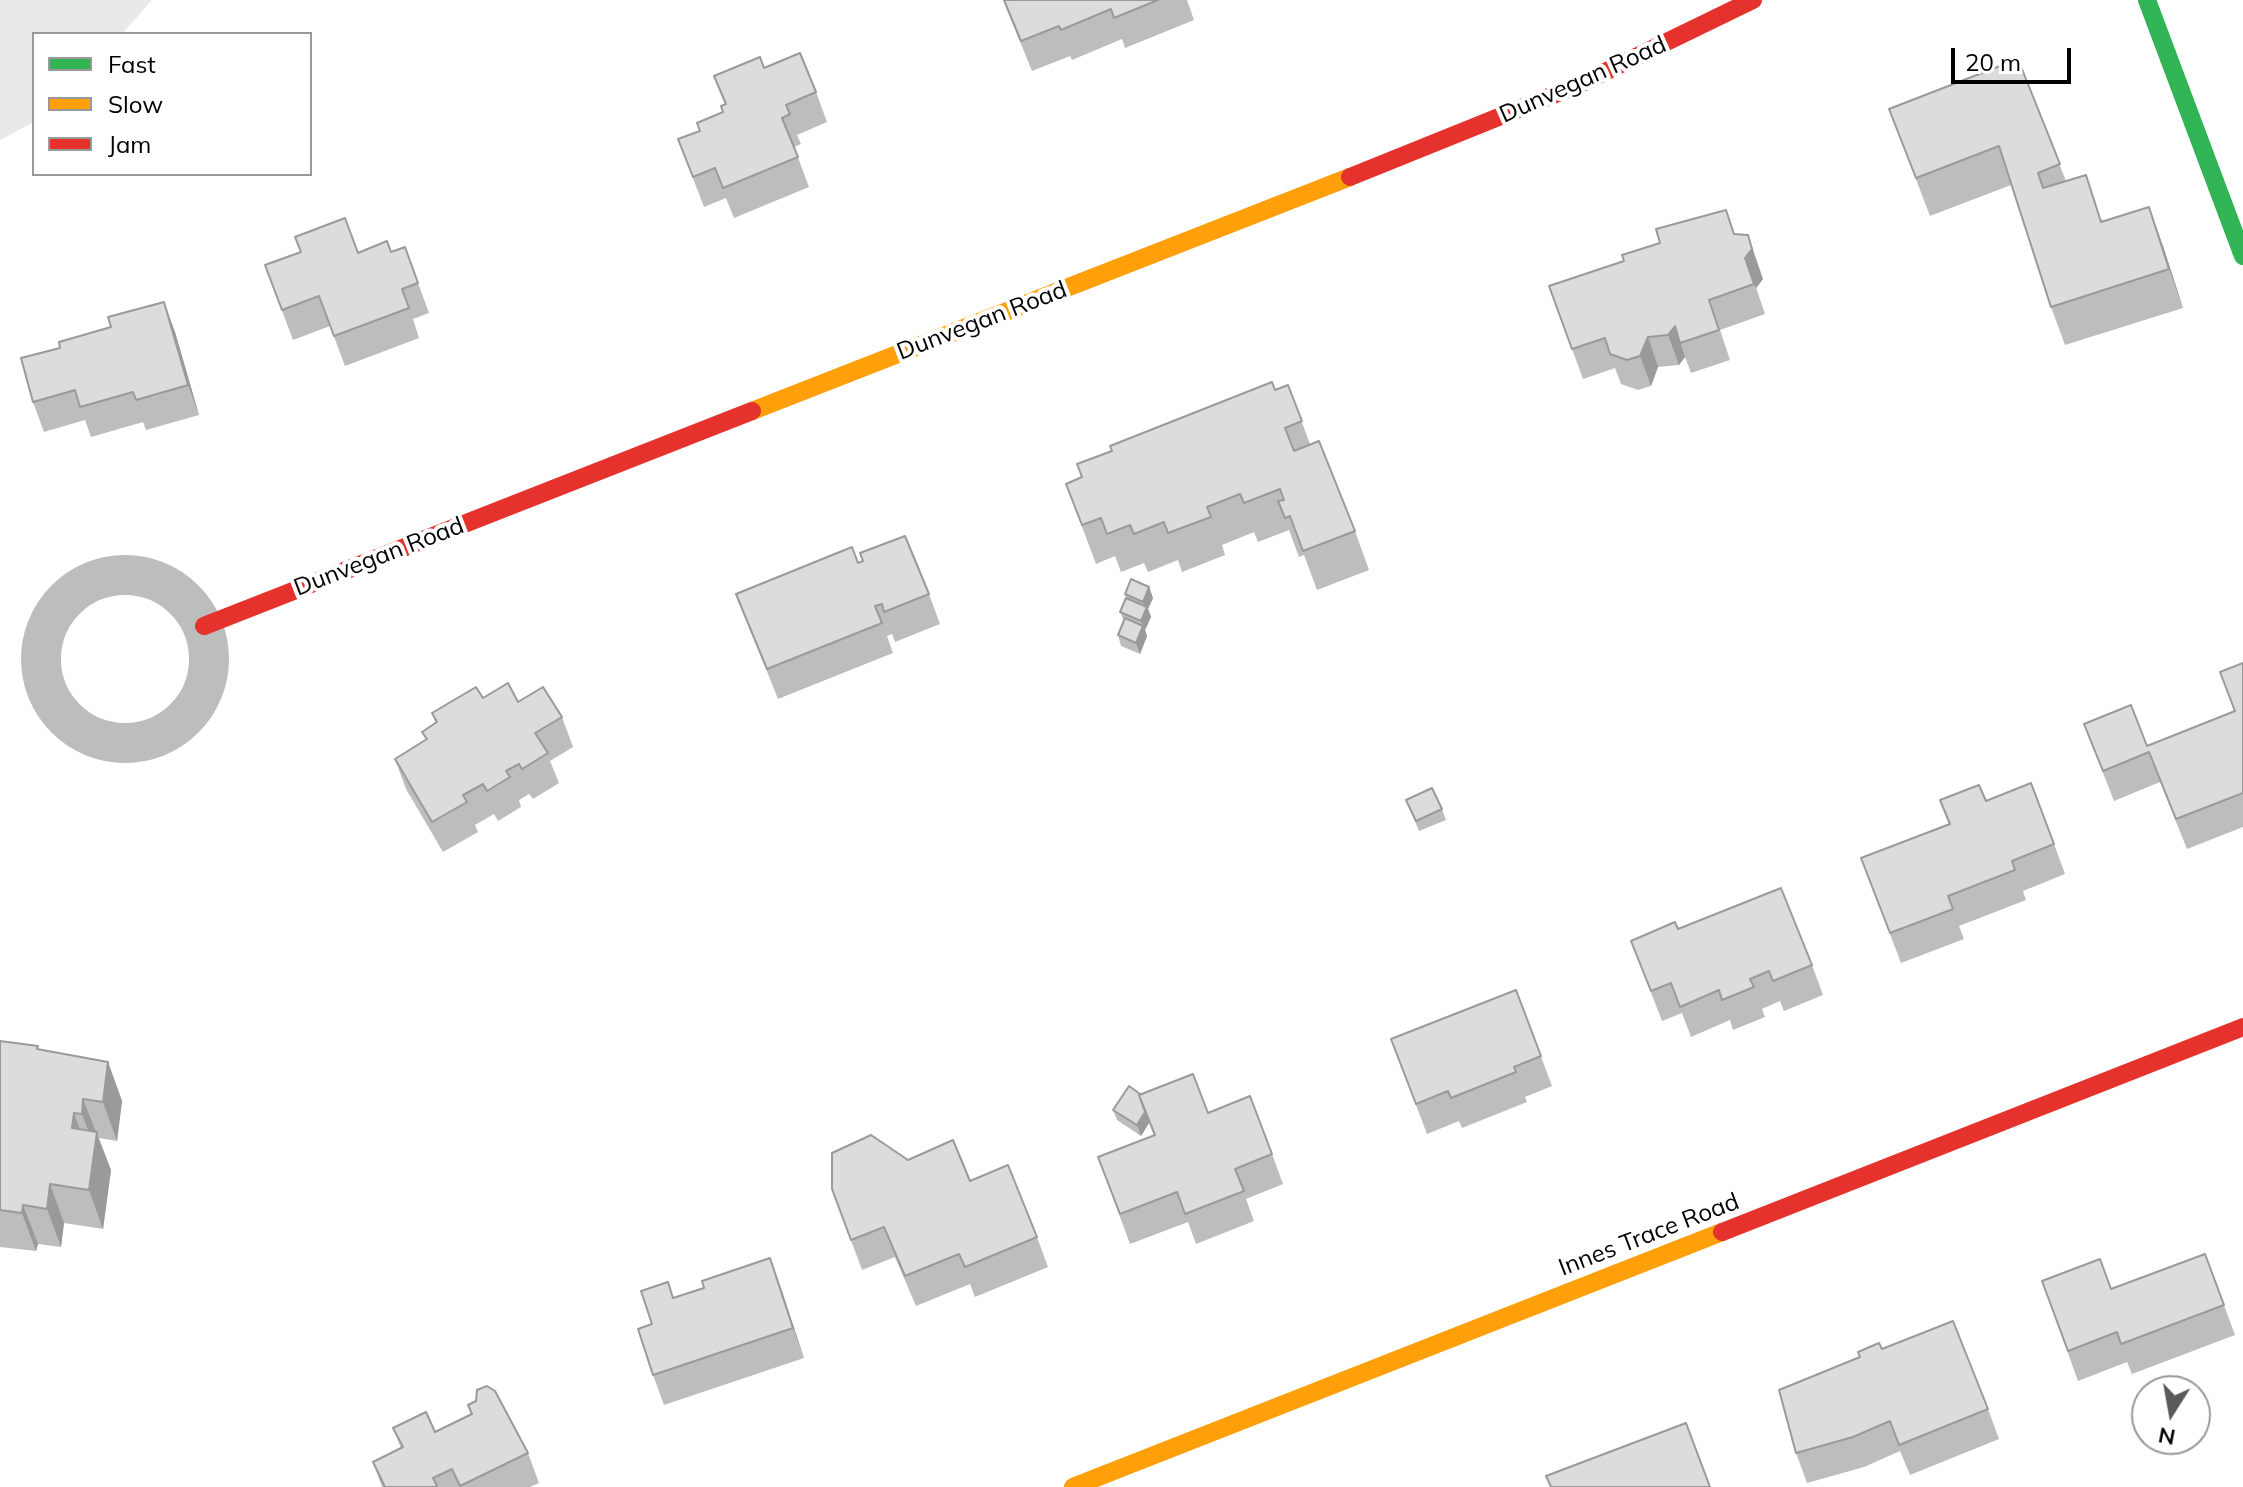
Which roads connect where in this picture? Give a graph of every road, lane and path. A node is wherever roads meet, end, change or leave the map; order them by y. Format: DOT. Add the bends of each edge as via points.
graph roads {
  1 [pos="1753,0"];
  2 [pos="2147,0"];
  3 [pos="2243,256"];
  4 [pos="204,626"];
  5 [pos="2243,1027"];
  6 [pos="1073,1487"];
  1 -- 4 [label="street, Dunvegan Road" via="1578,85 1417,151"];
  2 -- 3 [label="street"];
  4 -- 4 [label="street" via="188,601 151,579 107,576 80,587 58,607 44,633 40,662 46,691 60,714 93,736 132,744 158,737 181,723 209,679 211,652"];
  5 -- 6 [label="street, Innes Trace Road"];
}
